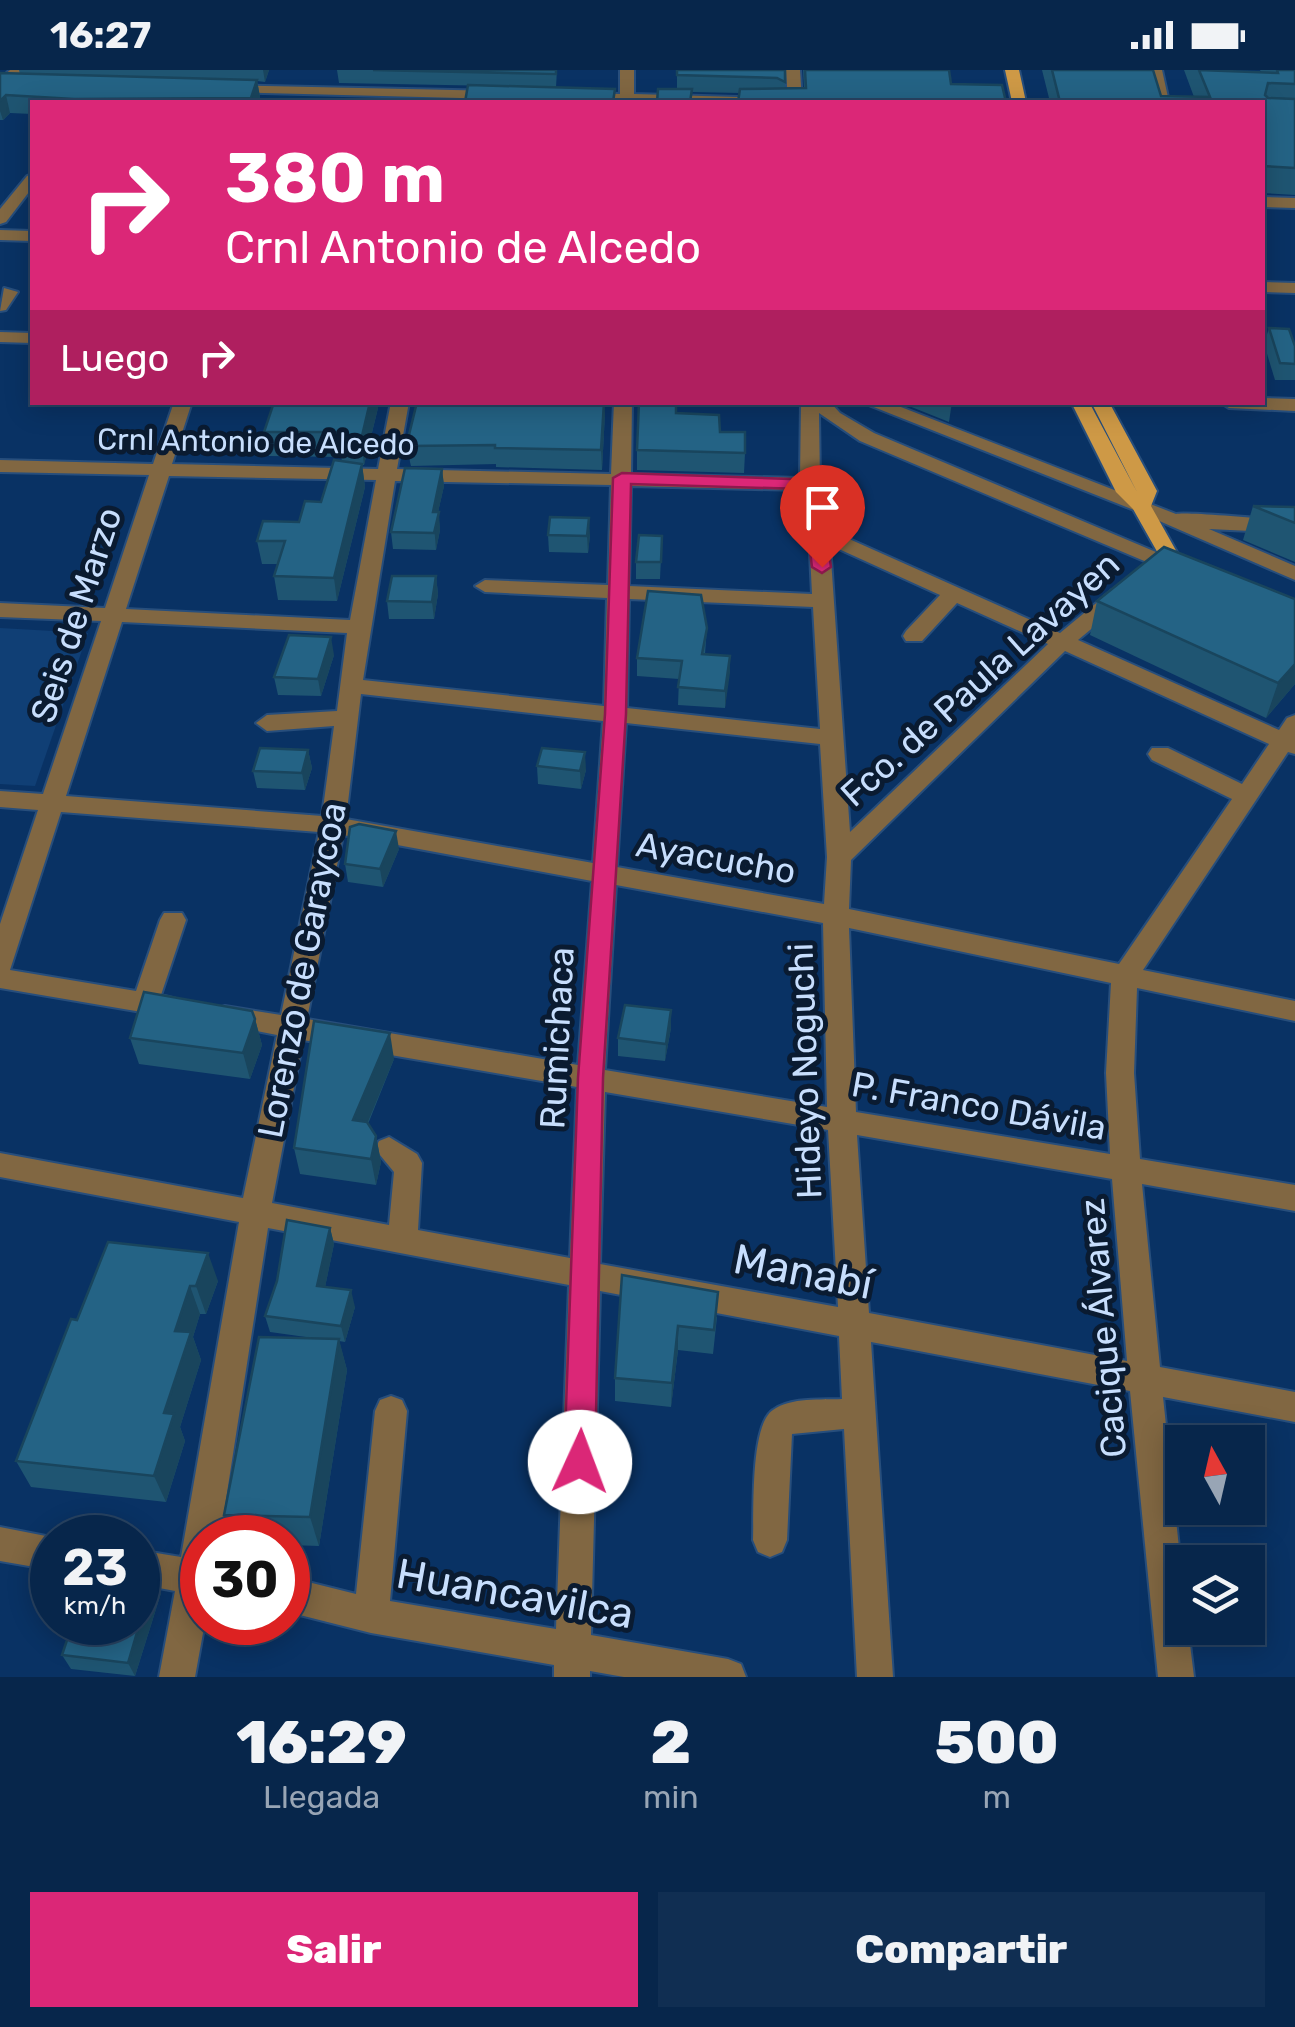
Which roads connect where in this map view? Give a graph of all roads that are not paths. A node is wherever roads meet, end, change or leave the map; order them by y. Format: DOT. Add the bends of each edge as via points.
graph roads {
  1 [pos="18,70"];
  2 [pos="292,70"];
  3 [pos="628,70"];
  4 [pos="793,70"];
  5 [pos="1014,70"];
  6 [pos="1028,70"];
  7 [pos="1155,70"];
  8 [pos="1,78"];
  9 [pos="28,84"];
  10 [pos="214,88"];
  11 [pos="454,93"];
  12 [pos="284,96"];
  13 [pos="514,96"];
  14 [pos="573,96"];
  15 [pos="627,100"];
  16 [pos="795,100"];
  17 [pos="1022,100"];
  18 [pos="1034,100"];
  19 [pos="1162,100"];
  20 [pos="28,180"];
  21 [pos="1265,202"];
  22 [pos="1295,203"];
  23 [pos="0,219"];
  24 [pos="0,238"];
  25 [pos="30,239"];
  26 [pos="1265,281"];
  27 [pos="1295,282"];
  28 [pos="0,337"];
  29 [pos="30,338"];
  30 [pos="1265,393"];
  31 [pos="1295,394"];
  32 [pos="1265,404"];
  33 [pos="182,405"];
  34 [pos="399,405"];
  35 [pos="624,405"];
  36 [pos="810,405"];
  37 [pos="823,405"];
  38 [pos="878,405"];
  39 [pos="1082,405"];
  40 [pos="1090,405"];
  41 [pos="1102,405"];
  42 [pos="1295,405"];
  43 [pos="0,466"];
  44 [pos="160,471"];
  45 [pos="386,474"];
  46 [pos="622,478"];
  47 [pos="810,484"];
  48 [pos="1141,506"];
  49 [pos="1295,527"];
  50 [pos="819,533"];
  51 [pos="1175,566"];
  52 [pos="1295,574"];
  53 [pos="1209,581"];
  54 [pos="485,586"];
  55 [pos="620,591"];
  56 [pos="954,594"];
  57 [pos="824,601"];
  58 [pos="0,610"];
  59 [pos="111,615"];
  60 [pos="359,627"];
  61 [pos="914,636"];
  62 [pos="1062,642"];
  63 [pos="352,686"];
  64 [pos="616,714"];
  65 [pos="348,718"];
  66 [pos="267,723"];
  67 [pos="1291,736"];
  68 [pos="833,738"];
  69 [pos="1160,754"];
  70 [pos="1247,796"];
  71 [pos="0,799"];
  72 [pos="54,803"];
  73 [pos="333,825"];
  74 [pos="840,857"];
  75 [pos="602,873"];
  76 [pos="836,916"];
  77 [pos="173,920"];
  78 [pos="0,963"];
  79 [pos="1125,976"];
  80 [pos="0,978"];
  81 [pos="144,1002"];
  82 [pos="1295,1010"];
  83 [pos="292,1027"];
  84 [pos="591,1078"];
  85 [pos="842,1121"];
  86 [pos="388,1149"];
  87 [pos="0,1164"];
  88 [pos="1126,1169"];
  89 [pos="1295,1198"];
  90 [pos="255,1213"];
  91 [pos="402,1240"];
  92 [pos="586,1275"];
  93 [pos="855,1325"];
  94 [pos="1144,1379"];
  95 [pos="1295,1407"];
  96 [pos="391,1411"];
  97 [pos="860,1413"];
  98 [pos="207,1515"];
  99 [pos="770,1540"];
  100 [pos="0,1544"];
  101 [pos="30,1549"];
  102 [pos="310,1600"];
  103 [pos="371,1615"];
  104 [pos="184,1645"];
  105 [pos="574,1664"];
  106 [pos="177,1677"];
  107 [pos="728,1677"];
  108 [pos="875,1677"];
  109 [pos="1176,1677"];
  1 -- 8 [label="street"];
  2 -- 12 [label="street"];
  3 -- 15 [label="street"];
  4 -- 16 [label="street"];
  5 -- 17 [label="street"];
  6 -- 18 [label="main road"];
  7 -- 19 [label="street"];
  8 -- 9 [label="street"];
  10 -- 12 [label="street"];
  11 -- 12 [label="street"];
  11 -- 13 [label="street"];
  14 -- 15 [label="street"];
  20 -- 23 [label="street"];
  21 -- 22 [label="street"];
  24 -- 25 [label="street"];
  26 -- 27 [label="street"];
  28 -- 29 [label="street"];
  30 -- 31 [label="street"];
  32 -- 42 [label="street"];
  33 -- 44 [label="street, Seis de Marzo"];
  34 -- 45 [label="street, Lorenzo de Garaycoa"];
  35 -- 46 [label="street, Rumichaca"];
  36 -- 47 [label="street, Hideyo Noguchi"];
  37 -- 51 [label="street" via="867,437"];
  38 -- 48 [label="street"];
  39 -- 48 [label="main road" via="1126,492"];
  40 -- 48 [label="street"];
  41 -- 48 [label="main road" via="1147,491"];
  43 -- 44 [label="street, Crnl Antonio de Alcedo"];
  44 -- 45 [label="street, Crnl Antonio de Alcedo"];
  44 -- 59 [label="street, Seis de Marzo"];
  45 -- 46 [label="street, Crnl Antonio de Alcedo"];
  45 -- 60 [label="street, Lorenzo de Garaycoa"];
  46 -- 47 [label="street, Crnl Antonio de Alcedo"];
  46 -- 55 [label="street, Rumichaca"];
  47 -- 50 [label="street, Hideyo Noguchi"];
  48 -- 49 [label="street" via="1198,521"];
  48 -- 51 [label="main road"];
  48 -- 52 [label="street"];
  50 -- 56 [label="street"];
  50 -- 57 [label="street, Hideyo Noguchi"];
  51 -- 53 [label="main road"];
  51 -- 62 [label="street, Fco. de Paula Lavayen" via="1140,578"];
  54 -- 55 [label="street"];
  55 -- 57 [label="street"];
  55 -- 64 [label="street, Rumichaca"];
  56 -- 61 [label="street"];
  56 -- 62 [label="street"];
  57 -- 68 [label="street, Hideyo Noguchi"];
  58 -- 59 [label="street"];
  59 -- 60 [label="street"];
  59 -- 72 [label="street, Seis de Marzo"];
  60 -- 63 [label="street, Lorenzo de Garaycoa"];
  62 -- 67 [label="street"];
  62 -- 74 [label="street, Fco. de Paula Lavayen"];
  63 -- 64 [label="street"];
  63 -- 65 [label="street, Lorenzo de Garaycoa"];
  64 -- 68 [label="street"];
  64 -- 75 [label="street, Rumichaca"];
  65 -- 66 [label="street"];
  65 -- 73 [label="street, Lorenzo de Garaycoa"];
  67 -- 70 [label="street, Cacique Álvarez"];
  68 -- 74 [label="street, Hideyo Noguchi"];
  69 -- 70 [label="street"];
  70 -- 79 [label="street, Cacique Álvarez"];
  71 -- 72 [label="street, Ayacucho"];
  72 -- 73 [label="street, Ayacucho"];
  72 -- 78 [label="street, Seis de Marzo"];
  73 -- 75 [label="street, Ayacucho"];
  73 -- 83 [label="street, Lorenzo de Garaycoa"];
  74 -- 76 [label="street, Hideyo Noguchi"];
  75 -- 76 [label="street, Ayacucho"];
  75 -- 84 [label="street, Rumichaca"];
  76 -- 79 [label="street, Ayacucho"];
  76 -- 85 [label="street, Hideyo Noguchi"];
  77 -- 81 [label="street"];
  79 -- 82 [label="street, Ayacucho"];
  79 -- 88 [label="street, Cacique Álvarez" via="1120,1010"];
  80 -- 81 [label="street, P. Franco Dávila"];
  81 -- 83 [label="street, P. Franco Dávila"];
  83 -- 84 [label="street, P. Franco Dávila"];
  83 -- 90 [label="street, Lorenzo de Garaycoa"];
  84 -- 85 [label="street, P. Franco Dávila"];
  84 -- 92 [label="street, Rumichaca"];
  85 -- 88 [label="street, P. Franco Dávila"];
  85 -- 93 [label="street, Hideyo Noguchi"];
  86 -- 91 [label="street" via="407,1163"];
  87 -- 90 [label="street, Manabí"];
  88 -- 89 [label="street, P. Franco Dávila"];
  88 -- 94 [label="street, Cacique Álvarez"];
  90 -- 91 [label="street, Manabí"];
  90 -- 98 [label="street, Lorenzo de Garaycoa"];
  91 -- 92 [label="street, Manabí"];
  92 -- 93 [label="street, Manabí"];
  92 -- 105 [label="street, Rumichaca"];
  93 -- 94 [label="street, Manabí"];
  93 -- 97 [label="street, Hideyo Noguchi"];
  94 -- 95 [label="street, Manabí"];
  94 -- 109 [label="street, Cacique Álvarez"];
  96 -- 103 [label="street"];
  97 -- 99 [label="street" via="780,1424"];
  97 -- 108 [label="street, Hideyo Noguchi"];
  100 -- 101 [label="street"];
  102 -- 103 [label="street, Huancavilca"];
  103 -- 105 [label="street, Huancavilca"];
  104 -- 106 [label="street, Lorenzo de Garaycoa"];
  105 -- 107 [label="street, Huancavilca"];
}
